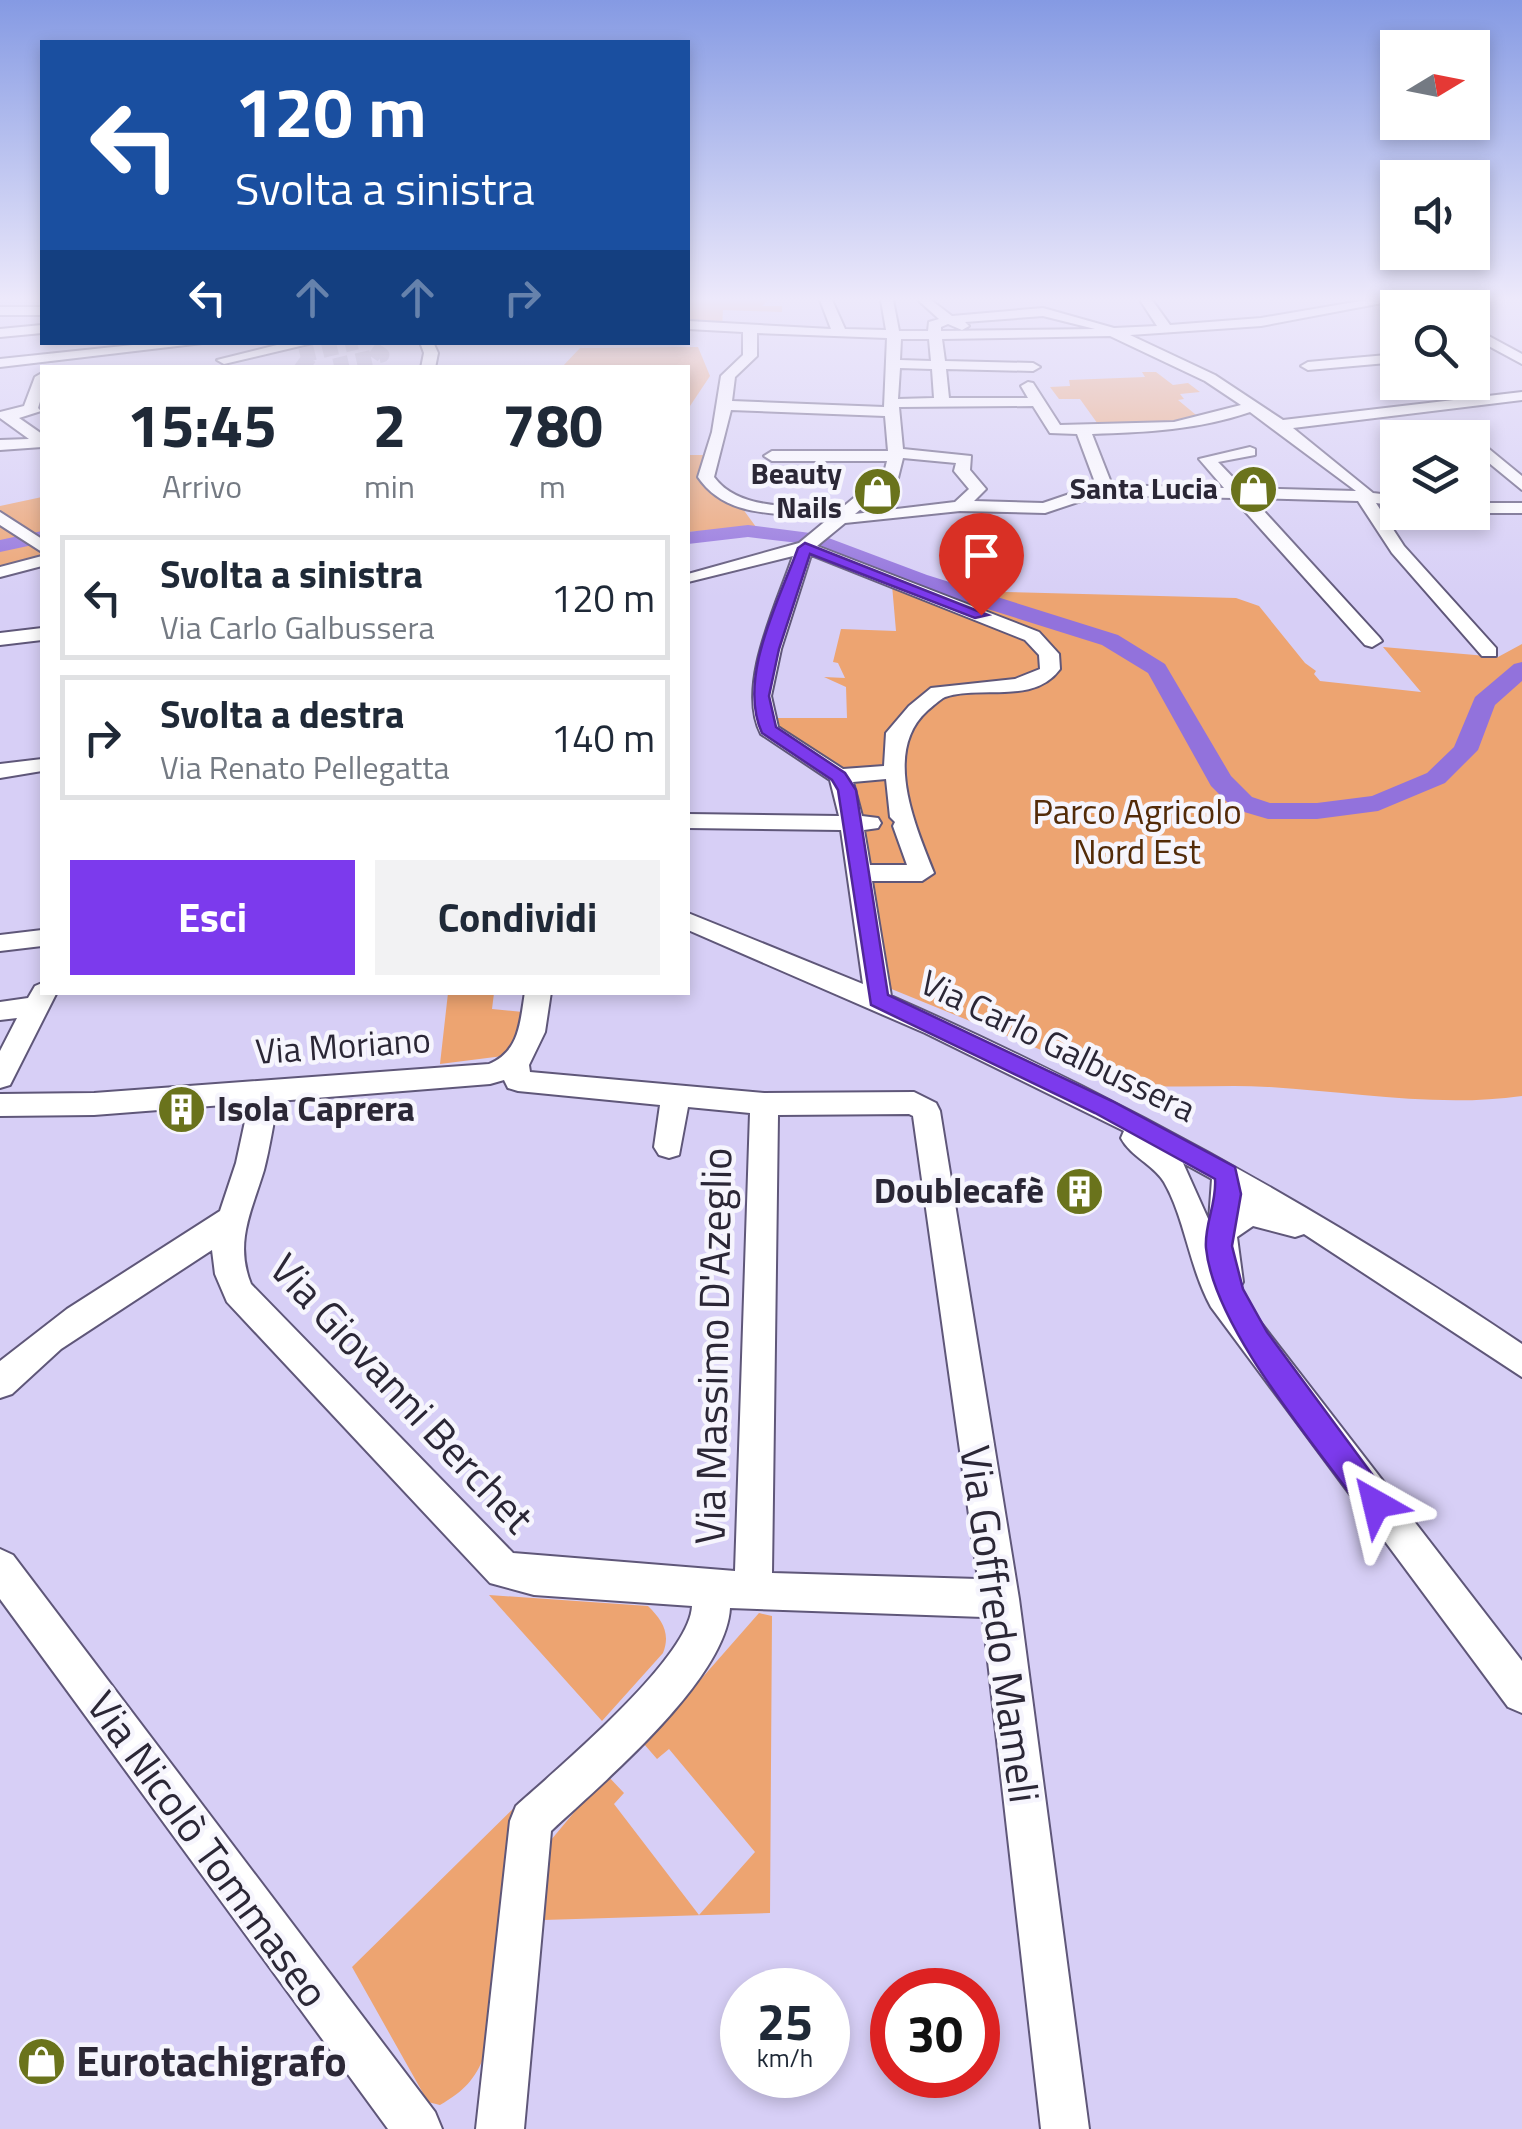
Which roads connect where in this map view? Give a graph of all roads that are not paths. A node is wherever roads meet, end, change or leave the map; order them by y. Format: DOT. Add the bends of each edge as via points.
graph roads {
  1 [pos="726,399"];
  2 [pos="891,399"];
  3 [pos="923,399"];
  4 [pos="1002,399"];
  5 [pos="1036,399"];
  6 [pos="1242,399"];
  7 [pos="1494,399"];
  8 [pos="1039,402"];
  9 [pos="726,406"];
  10 [pos="1252,406"];
  11 [pos="891,407"];
  12 [pos="23,413"];
  13 [pos="1280,425"];
  14 [pos="1083,430"];
  15 [pos="40,439"];
  16 [pos="40,442"];
  17 [pos="828,443"];
  18 [pos="0,446"];
  19 [pos="895,451"];
  20 [pos="1250,452"];
  21 [pos="1490,455"];
  22 [pos="772,456"];
  23 [pos="690,464"];
  24 [pos="709,464"];
  25 [pos="1522,485"];
  26 [pos="1106,490"];
  27 [pos="866,496"];
  28 [pos="1242,496"];
  29 [pos="1363,496"];
  30 [pos="1380,498"];
  31 [pos="909,500"];
  32 [pos="960,506"];
  33 [pos="1490,508"];
  34 [pos="1522,508"];
  35 [pos="0,517"];
  36 [pos="834,521"];
  37 [pos="808,546"];
  38 [pos="40,550"];
  39 [pos="40,553"];
  40 [pos="0,572"];
  41 [pos="690,580"];
  42 [pos="40,634"];
  43 [pos="0,639"];
  44 [pos="1372,641"];
  45 [pos="1489,652"];
  46 [pos="40,765"];
  47 [pos="0,771"];
  48 [pos="896,772"];
  49 [pos="838,776"];
  50 [pos="690,821"];
  51 [pos="861,821"];
  52 [pos="902,822"];
  53 [pos="859,873"];
  54 [pos="690,922"];
  55 [pos="40,938"];
  56 [pos="0,943"];
  57 [pos="538,995"];
  58 [pos="41,999"];
  59 [pos="878,1000"];
  60 [pos="0,1011"];
  61 [pos="515,1064"];
  62 [pos="0,1078"];
  63 [pos="261,1090"];
  64 [pos="675,1094"];
  65 [pos="764,1104"];
  66 [pos="0,1105"];
  67 [pos="1103,1107"];
  68 [pos="668,1146"];
  69 [pos="1227,1174"];
  70 [pos="228,1221"];
  71 [pos="1206,1231"];
  72 [pos="1330,1235"];
  73 [pos="1522,1362"];
  74 [pos="0,1383"];
  75 [pos="0,1568"];
  76 [pos="732,1589"];
  77 [pos="1000,1599"];
  78 [pos="1522,1693"];
  79 [pos="418,2129"];
  80 [pos="500,2129"];
  81 [pos="1064,2129"];
  1 -- 9 [label="street"];
  2 -- 11 [label="street"];
  3 -- 11 [label="street"];
  4 -- 8 [label="street"];
  5 -- 8 [label="street"];
  6 -- 10 [label="street"];
  7 -- 13 [label="street"];
  8 -- 14 [label="street" via="1056,430"];
  9 -- 11 [label="street"];
  9 -- 24 [label="street"];
  10 -- 13 [label="street"];
  10 -- 14 [label="street" via="1196,424"];
  11 -- 19 [label="street"];
  12 -- 15 [label="street"];
  13 -- 29 [label="street" via="1366,491"];
  14 -- 26 [label="street"];
  16 -- 18 [label="street"];
  17 -- 19 [label="street"];
  19 -- 22 [label="street"];
  19 -- 27 [label="street" via="892,475"];
  19 -- 32 [label="street" via="965,459 962,471 978,489"];
  20 -- 28 [label="street" via="1207,459"];
  21 -- 25 [label="street"];
  23 -- 24 [label="street"];
  24 -- 36 [label="street" via="709,483 748,506"];
  26 -- 28 [label="street"];
  26 -- 32 [label="street" via="1045,508"];
  27 -- 31 [label="street"];
  27 -- 36 [label="street"];
  28 -- 29 [label="street"];
  28 -- 44 [label="street"];
  29 -- 30 [label="street"];
  29 -- 45 [label="street" via="1398,550"];
  32 -- 36 [label="street"];
  33 -- 34 [label="street"];
  35 -- 38 [label="street"];
  36 -- 37 [label="street"];
  37 -- 41 [label="street"];
  37 -- 48 [label="street" via="1032,636 1050,654 1044,677 929,698 897,733"];
  37 -- 49 [label="street" via="771,649 762,707 768,730"];
  39 -- 40 [label="street"];
  42 -- 43 [label="street"];
  46 -- 47 [label="street"];
  48 -- 49 [label="street"];
  48 -- 52 [label="street"];
  49 -- 51 [label="street"];
  50 -- 51 [label="street"];
  51 -- 52 [label="street" via="882,813"];
  51 -- 53 [label="street"];
  52 -- 53 [label="street" via="922,873"];
  53 -- 59 [label="street"];
  54 -- 59 [label="street, Via Carlo Galbussera"];
  55 -- 56 [label="street"];
  57 -- 61 [label="street" via="530,1046"];
  58 -- 60 [label="street"];
  58 -- 62 [label="street"];
  59 -- 67 [label="street, Via Carlo Galbussera"];
  61 -- 63 [label="street, Via Moriano" via="490,1074"];
  61 -- 64 [label="street" via="518,1080"];
  63 -- 66 [label="street, Via Moriano"];
  63 -- 70 [label="street, Via Giovanni Berchet" via="249,1170"];
  64 -- 65 [label="street"];
  64 -- 68 [label="street"];
  65 -- 76 [label="street, Via Massimo D'Azeglio"];
  65 -- 77 [label="street, Via Goffredo Mameli" via="924,1108"];
  67 -- 69 [label="street, Via Carlo Galbussera"];
  67 -- 71 [label="street" via="1172,1169"];
  69 -- 71 [label="street" via="1229,1194"];
  69 -- 72 [label="street, Via Carlo Galbussera"];
  70 -- 74 [label="street"];
  70 -- 76 [label="street, Via Giovanni Berchet" via="227,1269 238,1292 503,1570"];
  71 -- 72 [label="street" via="1247,1214"];
  71 -- 78 [label="street" via="1257,1341"];
  72 -- 73 [label="street, Via Carlo Galbussera"];
  75 -- 79 [label="street, Via Nicolò Tommaseo"];
  76 -- 77 [label="street, Via Giovanni Berchet"];
  76 -- 80 [label="street, Via Massimo D'Azeglio" via="684,1666 531,1821"];
  77 -- 81 [label="street, Via Goffredo Mameli"];
}
